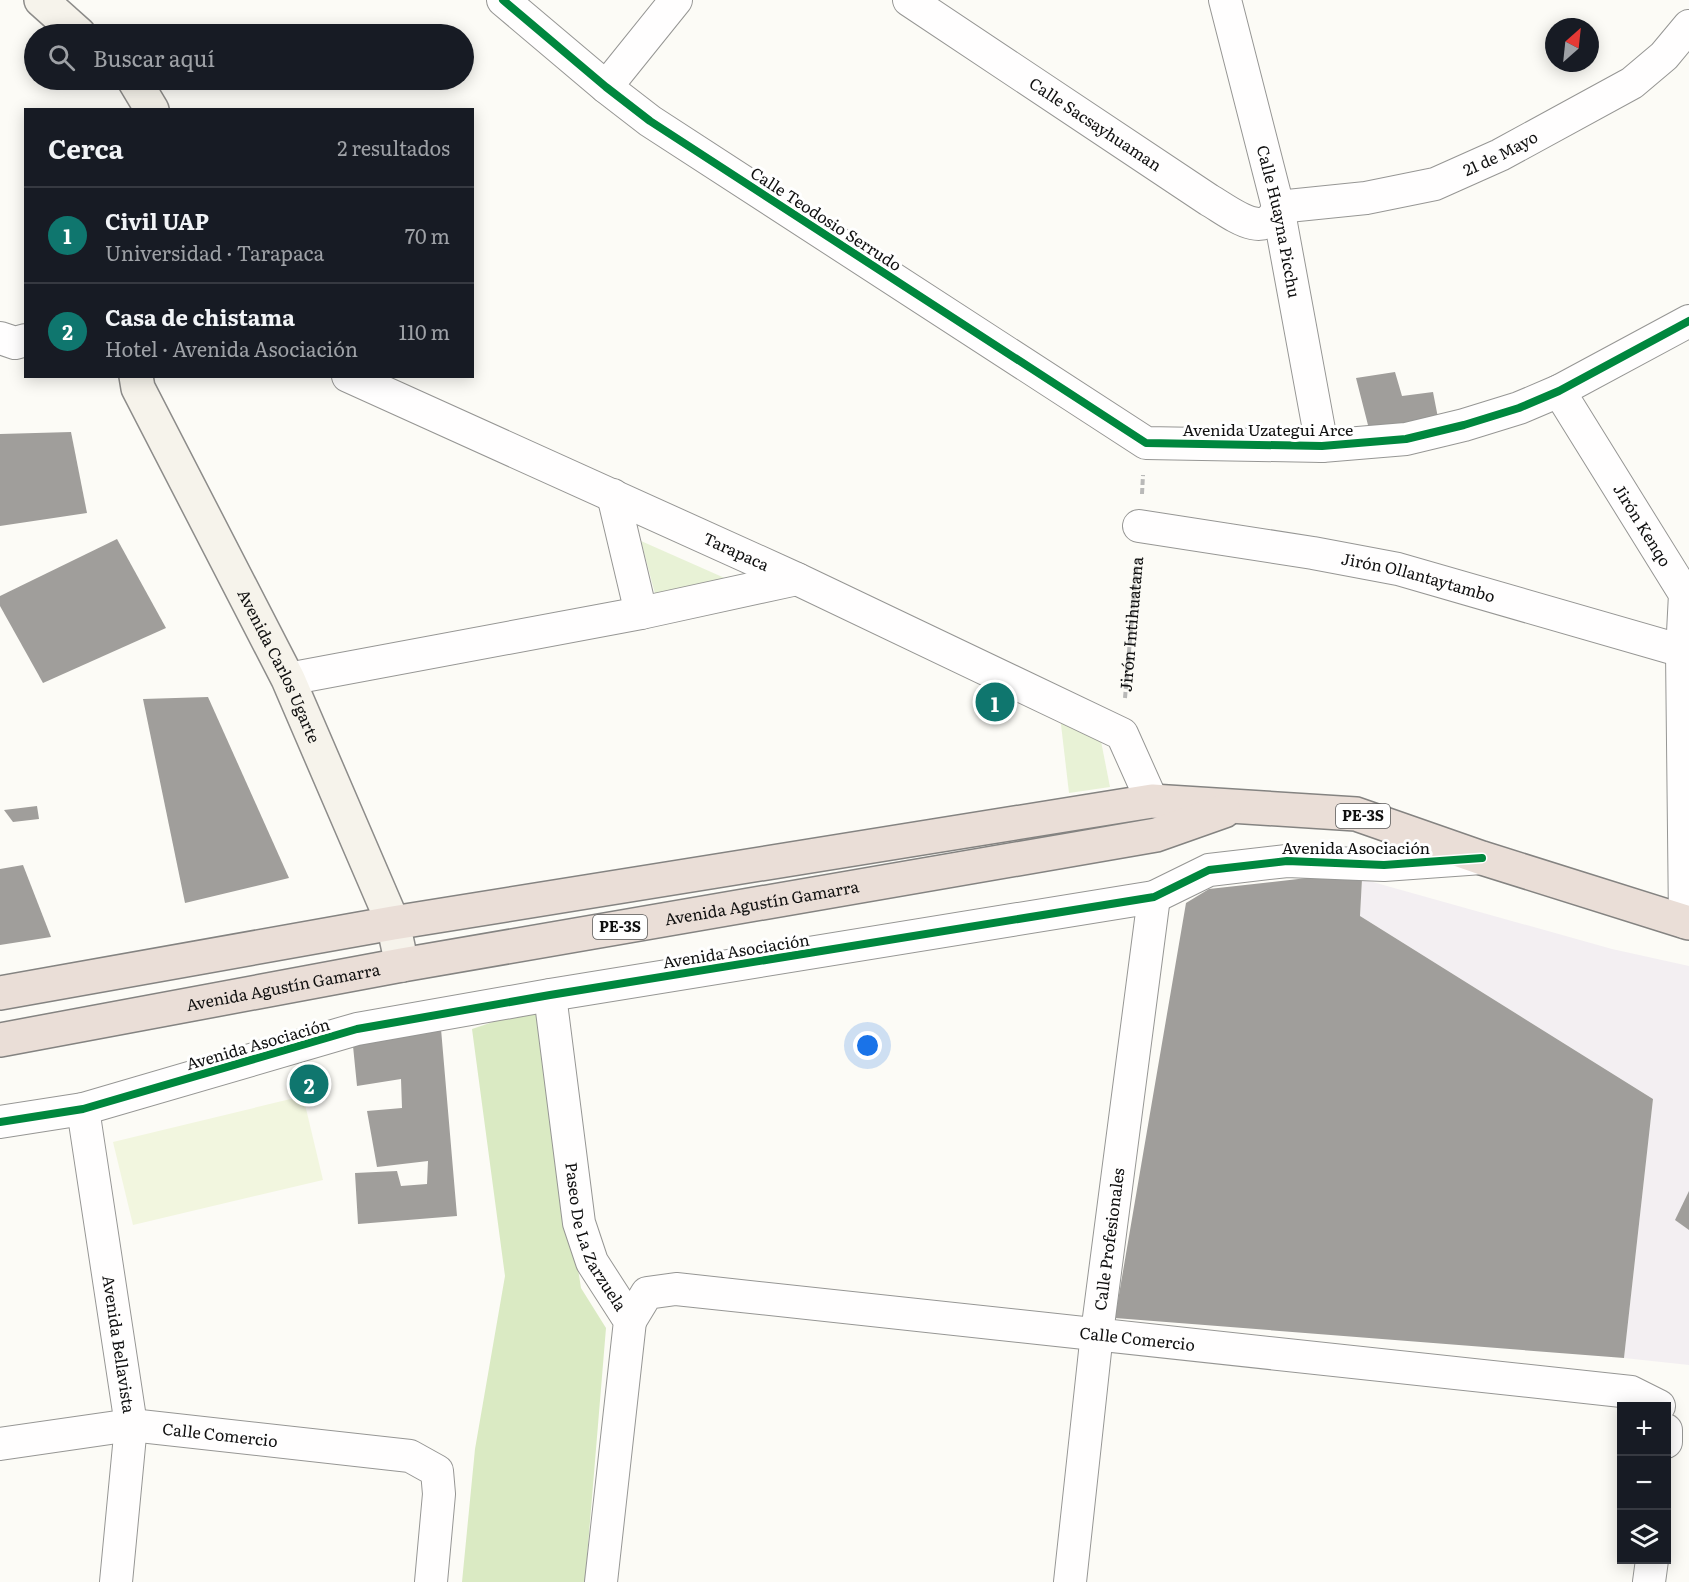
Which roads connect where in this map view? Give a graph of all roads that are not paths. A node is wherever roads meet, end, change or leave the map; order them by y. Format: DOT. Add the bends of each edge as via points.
graph roads {
  1 [pos="41,0"];
  2 [pos="503,0"];
  3 [pos="676,0"];
  4 [pos="909,0"];
  5 [pos="1225,0"];
  6 [pos="68,24"];
  7 [pos="1689,27"];
  8 [pos="606,87"];
  9 [pos="140,90"];
  10 [pos="151,108"];
  11 [pos="1278,207"];
  12 [pos="1689,321"];
  13 [pos="0,338"];
  14 [pos="24,341"];
  15 [pos="136,378"];
  16 [pos="352,378"];
  17 [pos="1559,391"];
  18 [pos="1146,444"];
  19 [pos="1322,446"];
  20 [pos="613,495"];
  21 [pos="1139,526"];
  22 [pos="796,579"];
  23 [pos="1687,593"];
  24 [pos="641,613"];
  25 [pos="1686,652"];
  26 [pos="288,679"];
  27 [pos="1152,801"];
  28 [pos="1238,807"];
  29 [pos="1482,858"];
  30 [pos="1154,897"];
  31 [pos="1687,922"];
  32 [pos="393,923"];
  33 [pos="402,965"];
  34 [pos="0,993"];
  35 [pos="550,995"];
  36 [pos="0,1040"];
  37 [pos="83,1109"];
  38 [pos="0,1122"];
  39 [pos="630,1321"];
  40 [pos="1097,1333"];
  41 [pos="1645,1402"];
  42 [pos="131,1425"];
  43 [pos="0,1444"];
  44 [pos="1651,1564"];
  45 [pos="116,1582"];
  46 [pos="431,1582"];
  47 [pos="601,1582"];
  48 [pos="1070,1582"];
  49 [pos="1649,1582"];
  1 -- 6 [label="street"];
  2 -- 8 [label="street, Calle Teodosio Serrudo"];
  3 -- 8 [label="street"];
  4 -- 11 [label="street, Calle Sacsayhuaman" via="1233,214 1259,226 1268,222"];
  5 -- 11 [label="street, Calle Huayna Picchu"];
  7 -- 11 [label="street, 21 de Mayo" via="1664,56 1632,82 1500,155 1435,184 1366,198"];
  8 -- 18 [label="street, Calle Teodosio Serrudo" via="650,121"];
  9 -- 10 [label="street"];
  11 -- 19 [label="street, Calle Huayna Picchu"];
  12 -- 17 [label="street, Avenida Uzategui Arce"];
  13 -- 14 [label="street" via="15,343"];
  15 -- 26 [label="street, Avenida Carlos Ugarte" via="138,388"];
  16 -- 20 [label="street, Tarapaca"];
  17 -- 19 [label="street, Avenida Uzategui Arce" via="1519,408 1406,439"];
  17 -- 23 [label="street, Jirón Kenqo"];
  18 -- 19 [label="street, Avenida Uzategui Arce"];
  20 -- 22 [label="street, Tarapaca"];
  20 -- 24 [label="street"];
  21 -- 25 [label="street, Jirón Ollantaytambo" via="1398,569"];
  22 -- 24 [label="street"];
  22 -- 27 [label="street, Tarapaca" via="1122,734"];
  23 -- 25 [label="street, Jirón Kenqo"];
  24 -- 26 [label="street"];
  25 -- 31 [label="street, Jirón Kenqo"];
  26 -- 32 [label="street, Avenida Carlos Ugarte"];
  27 -- 28 [label="highway, Avenida Agustín Gamarra / PE-3S"];
  27 -- 32 [label="highway, Avenida Agustín Gamarra / PE-3S"];
  28 -- 29 [label="highway, Avenida Agustín Gamarra / PE-3S" via="1356,814"];
  28 -- 33 [label="highway, Avenida Agustín Gamarra / PE-3S" via="1156,835"];
  29 -- 30 [label="street, Avenida Asociación" via="1384,865 1287,861 1209,870"];
  29 -- 31 [label="highway, PE-3S"];
  30 -- 35 [label="street, Avenida Asociación"];
  30 -- 40 [label="street, Calle Profesionales"];
  32 -- 33 [label="street, Avenida Carlos Ugarte"];
  32 -- 34 [label="highway, Avenida Agustín Gamarra / PE-3S"];
  33 -- 36 [label="highway, Avenida Agustín Gamarra / PE-3S"];
  35 -- 37 [label="street, Avenida Asociación" via="357,1029"];
  35 -- 39 [label="street, Paseo De La Zarzuela" via="579,1223 592,1262"];
  37 -- 38 [label="street, Avenida Asociación"];
  37 -- 42 [label="street, Avenida Bellavista"];
  39 -- 40 [label="street, Calle Comercio" via="647,1293 676,1289"];
  39 -- 47 [label="street, Paseo De La Zarzuela"];
  40 -- 41 [label="street, Calle Comercio" via="1631,1392"];
  40 -- 48 [label="street, Calle Profesionales"];
  42 -- 43 [label="street, Calle Comercio"];
  42 -- 45 [label="street, Avenida Bellavista"];
  42 -- 46 [label="street, Calle Comercio" via="410,1456 437,1471 439,1494"];
  44 -- 49 [label="street"];
}
